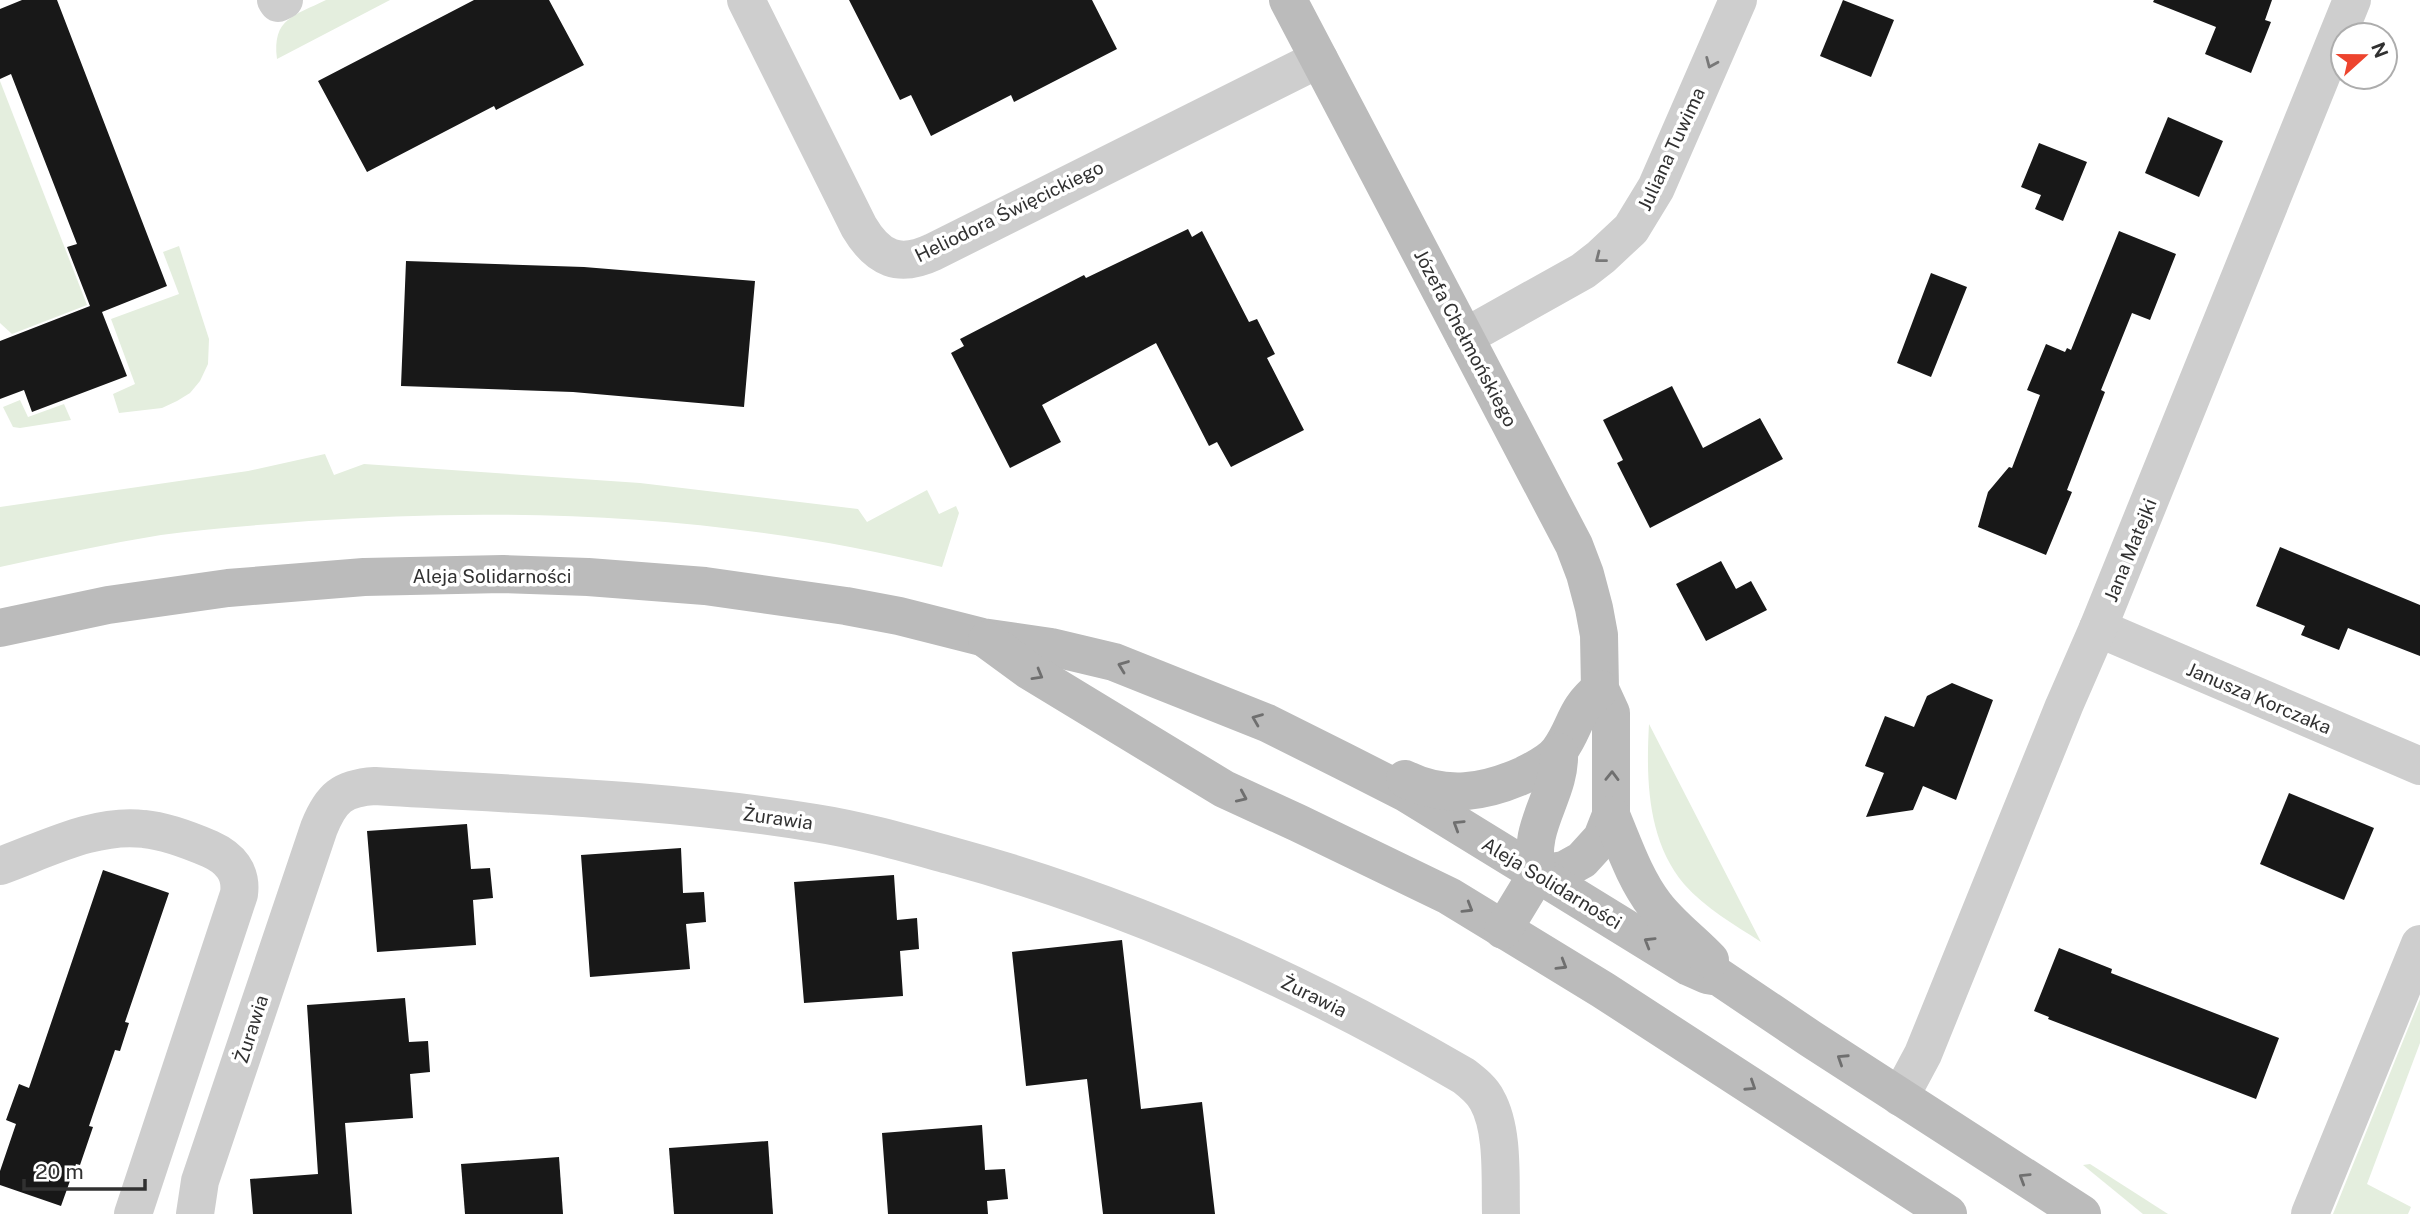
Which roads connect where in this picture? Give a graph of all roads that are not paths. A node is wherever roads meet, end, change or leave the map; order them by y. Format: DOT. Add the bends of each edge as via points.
graph roads {
  1 [pos="746,0"];
  2 [pos="1288,0"];
  3 [pos="1738,0"];
  4 [pos="2352,0"];
  5 [pos="1319,59"];
  6 [pos="1465,337"];
  7 [pos="0,628"];
  8 [pos="2098,628"];
  9 [pos="982,636"];
  10 [pos="1600,689"];
  11 [pos="1559,752"];
  12 [pos="1343,761"];
  13 [pos="2420,766"];
  14 [pos="1611,815"];
  15 [pos="0,866"];
  16 [pos="1537,874"];
  17 [pos="1503,930"];
  18 [pos="2420,943"];
  19 [pos="1719,977"];
  20 [pos="1900,1097"];
  21 [pos="133,1214"];
  22 [pos="195,1214"];
  23 [pos="1501,1214"];
  24 [pos="1948,1214"];
  25 [pos="2082,1214"];
  26 [pos="2309,1214"];
  1 -- 5 [label="street, Heliodora Święcickiego" via="865,237 880,252 901,260 933,252"];
  2 -- 5 [label="main road, Józefa Chełmońskiego"];
  3 -- 6 [label="street, Juliana Tuwima, one-way" via="1656,188 1631,229 1583,271"];
  4 -- 8 [label="street, Jana Matejki"];
  5 -- 6 [label="main road, Józefa Chełmońskiego"];
  6 -- 10 [label="main road, Józefa Chełmońskiego" via="1574,545 1599,635"];
  7 -- 9 [label="main road, Aleja Solidarności" via="108,605 228,588 364,577 503,574 719,587 886,614"];
  8 -- 13 [label="street, Janusza Korczaka"];
  8 -- 20 [label="street, Jana Matejki" via="1923,1054"];
  12 -- 9 [label="main road, Aleja Solidarności, one-way" via="1266,723 1114,662"];
  9 -- 17 [label="main road, Aleja Solidarności, one-way" via="1017,663 1224,789 1388,865"];
  10 -- 11 [label="main road" via="1582,706"];
  14 -- 10 [label="main road, Józefa Chełmońskiego, one-way" via="1611,713"];
  11 -- 12 [label="main road" via="1499,786 1463,793 1427,789 1368,761"];
  11 -- 16 [label="main road" via="1535,838"];
  16 -- 12 [label="main road, Aleja Solidarności, one-way" via="1406,793"];
  14 -- 16 [label="main road, Józefa Chełmońskiego" via="1602,838 1582,860 1564,870"];
  14 -- 19 [label="main road, Józefa Chełmońskiego" via="1635,873 1654,904 1712,961"];
  15 -- 21 [label="street" via="98,832 136,828 176,836 215,852 229,861 239,877 239,894"];
  16 -- 17 [label="main road"];
  19 -- 16 [label="main road, Aleja Solidarności, one-way" via="1689,967"];
  17 -- 24 [label="main road, Aleja Solidarności, one-way"];
  18 -- 26 [label="street"];
  20 -- 19 [label="main road, Aleja Solidarności, one-way"];
  25 -- 20 [label="main road, Aleja Solidarności, one-way"];
  22 -- 23 [label="street, Żurawia" via="200,1181 326,810 344,792 375,786 666,805 815,823 1017,874 1171,930 1271,975 1464,1076 1486,1098 1495,1123"];
}
